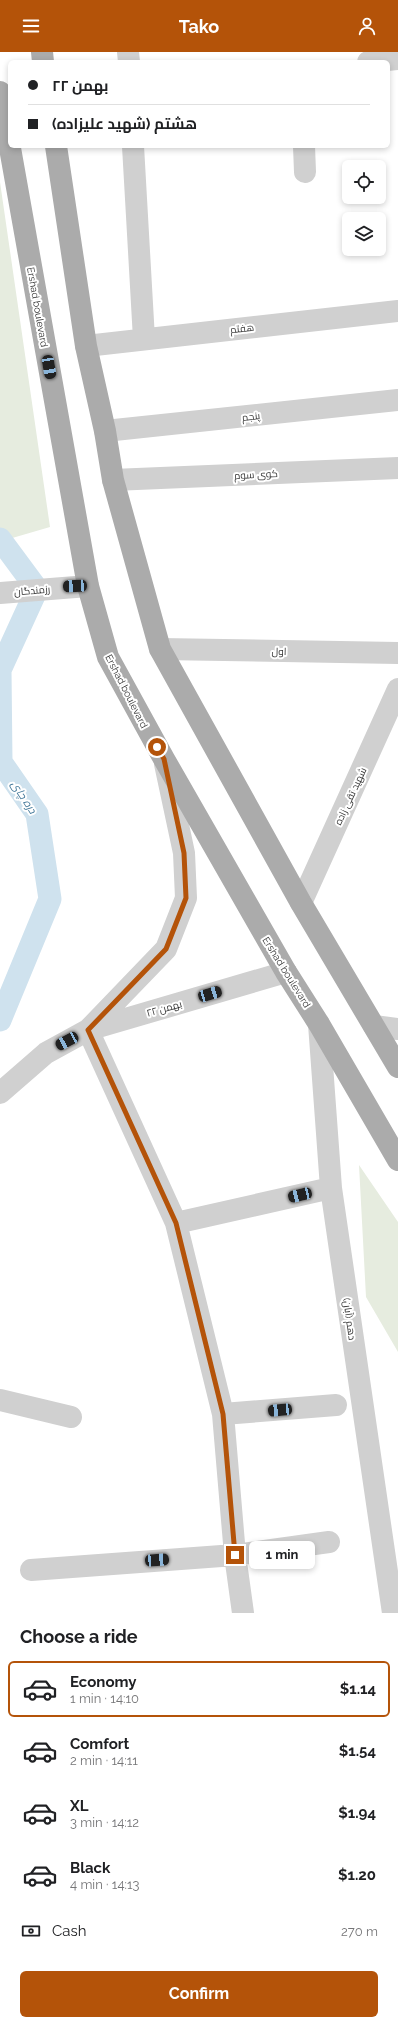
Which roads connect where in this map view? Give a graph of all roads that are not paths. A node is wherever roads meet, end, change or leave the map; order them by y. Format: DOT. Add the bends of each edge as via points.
graph roads {
  1 [pos="398,59"];
  2 [pos="388,60"];
  3 [pos="0,92"];
  4 [pos="2,117"];
  5 [pos="56,148"];
  6 [pos="133,148"];
  7 [pos="304,148"];
  8 [pos="305,172"];
  9 [pos="398,310"];
  10 [pos="144,339"];
  11 [pos="86,346"];
  12 [pos="398,400"];
  13 [pos="105,431"];
  14 [pos="398,468"];
  15 [pos="113,480"];
  16 [pos="88,586"];
  17 [pos="0,593"];
  18 [pos="160,649"];
  19 [pos="398,653"];
  20 [pos="397,695"];
  21 [pos="164,759"];
  22 [pos="301,903"];
  23 [pos="286,972"];
  24 [pos="320,1024"];
  25 [pos="374,1026"];
  26 [pos="88,1030"];
  27 [pos="398,1030"];
  28 [pos="398,1067"];
  29 [pos="0,1093"];
  30 [pos="398,1160"];
  31 [pos="331,1188"];
  32 [pos="176,1223"];
  33 [pos="0,1400"];
  34 [pos="336,1405"];
  35 [pos="223,1414"];
  36 [pos="71,1417"];
  37 [pos="329,1542"];
  38 [pos="235,1555"];
  39 [pos="31,1570"];
  40 [pos="243,1613"];
  41 [pos="393,1613"];
  1 -- 2 [label="street"];
  3 -- 4 [label="main road, Ershad boulevard"];
  4 -- 16 [label="main road, Ershad boulevard"];
  5 -- 11 [label="main road"];
  6 -- 10 [label="street"];
  7 -- 8 [label="street"];
  9 -- 10 [label="street, هفتم"];
  10 -- 11 [label="street, هفتم"];
  11 -- 13 [label="main road"];
  12 -- 13 [label="street, پنجم"];
  13 -- 15 [label="main road"];
  14 -- 15 [label="street, کوی سوم"];
  15 -- 18 [label="main road"];
  16 -- 17 [label="street, رزمندگان"];
  16 -- 21 [label="main road, Ershad boulevard" via="108,657"];
  18 -- 19 [label="street, اول"];
  18 -- 22 [label="main road"];
  20 -- 22 [label="street, شهید تقی زاده"];
  21 -- 23 [label="main road, Ershad boulevard"];
  21 -- 26 [label="street, ۲۲ بهمن" via="184,853 186,898 166,949"];
  22 -- 25 [label="main road"];
  23 -- 24 [label="main road, Ershad boulevard"];
  23 -- 26 [label="street, ۲۲ بهمن"];
  24 -- 30 [label="main road, Ershad boulevard"];
  24 -- 31 [label="street, دهم (آبان)"];
  25 -- 27 [label="street"];
  25 -- 28 [label="main road"];
  26 -- 29 [label="street, ۲۲ بهمن" via="46,1052"];
  26 -- 32 [label="street"];
  31 -- 32 [label="street"];
  31 -- 41 [label="street, دهم (آبان)"];
  32 -- 35 [label="street"];
  33 -- 36 [label="street"];
  34 -- 35 [label="street"];
  35 -- 38 [label="street"];
  37 -- 38 [label="street"];
  38 -- 39 [label="street"];
  38 -- 40 [label="street"];
}
